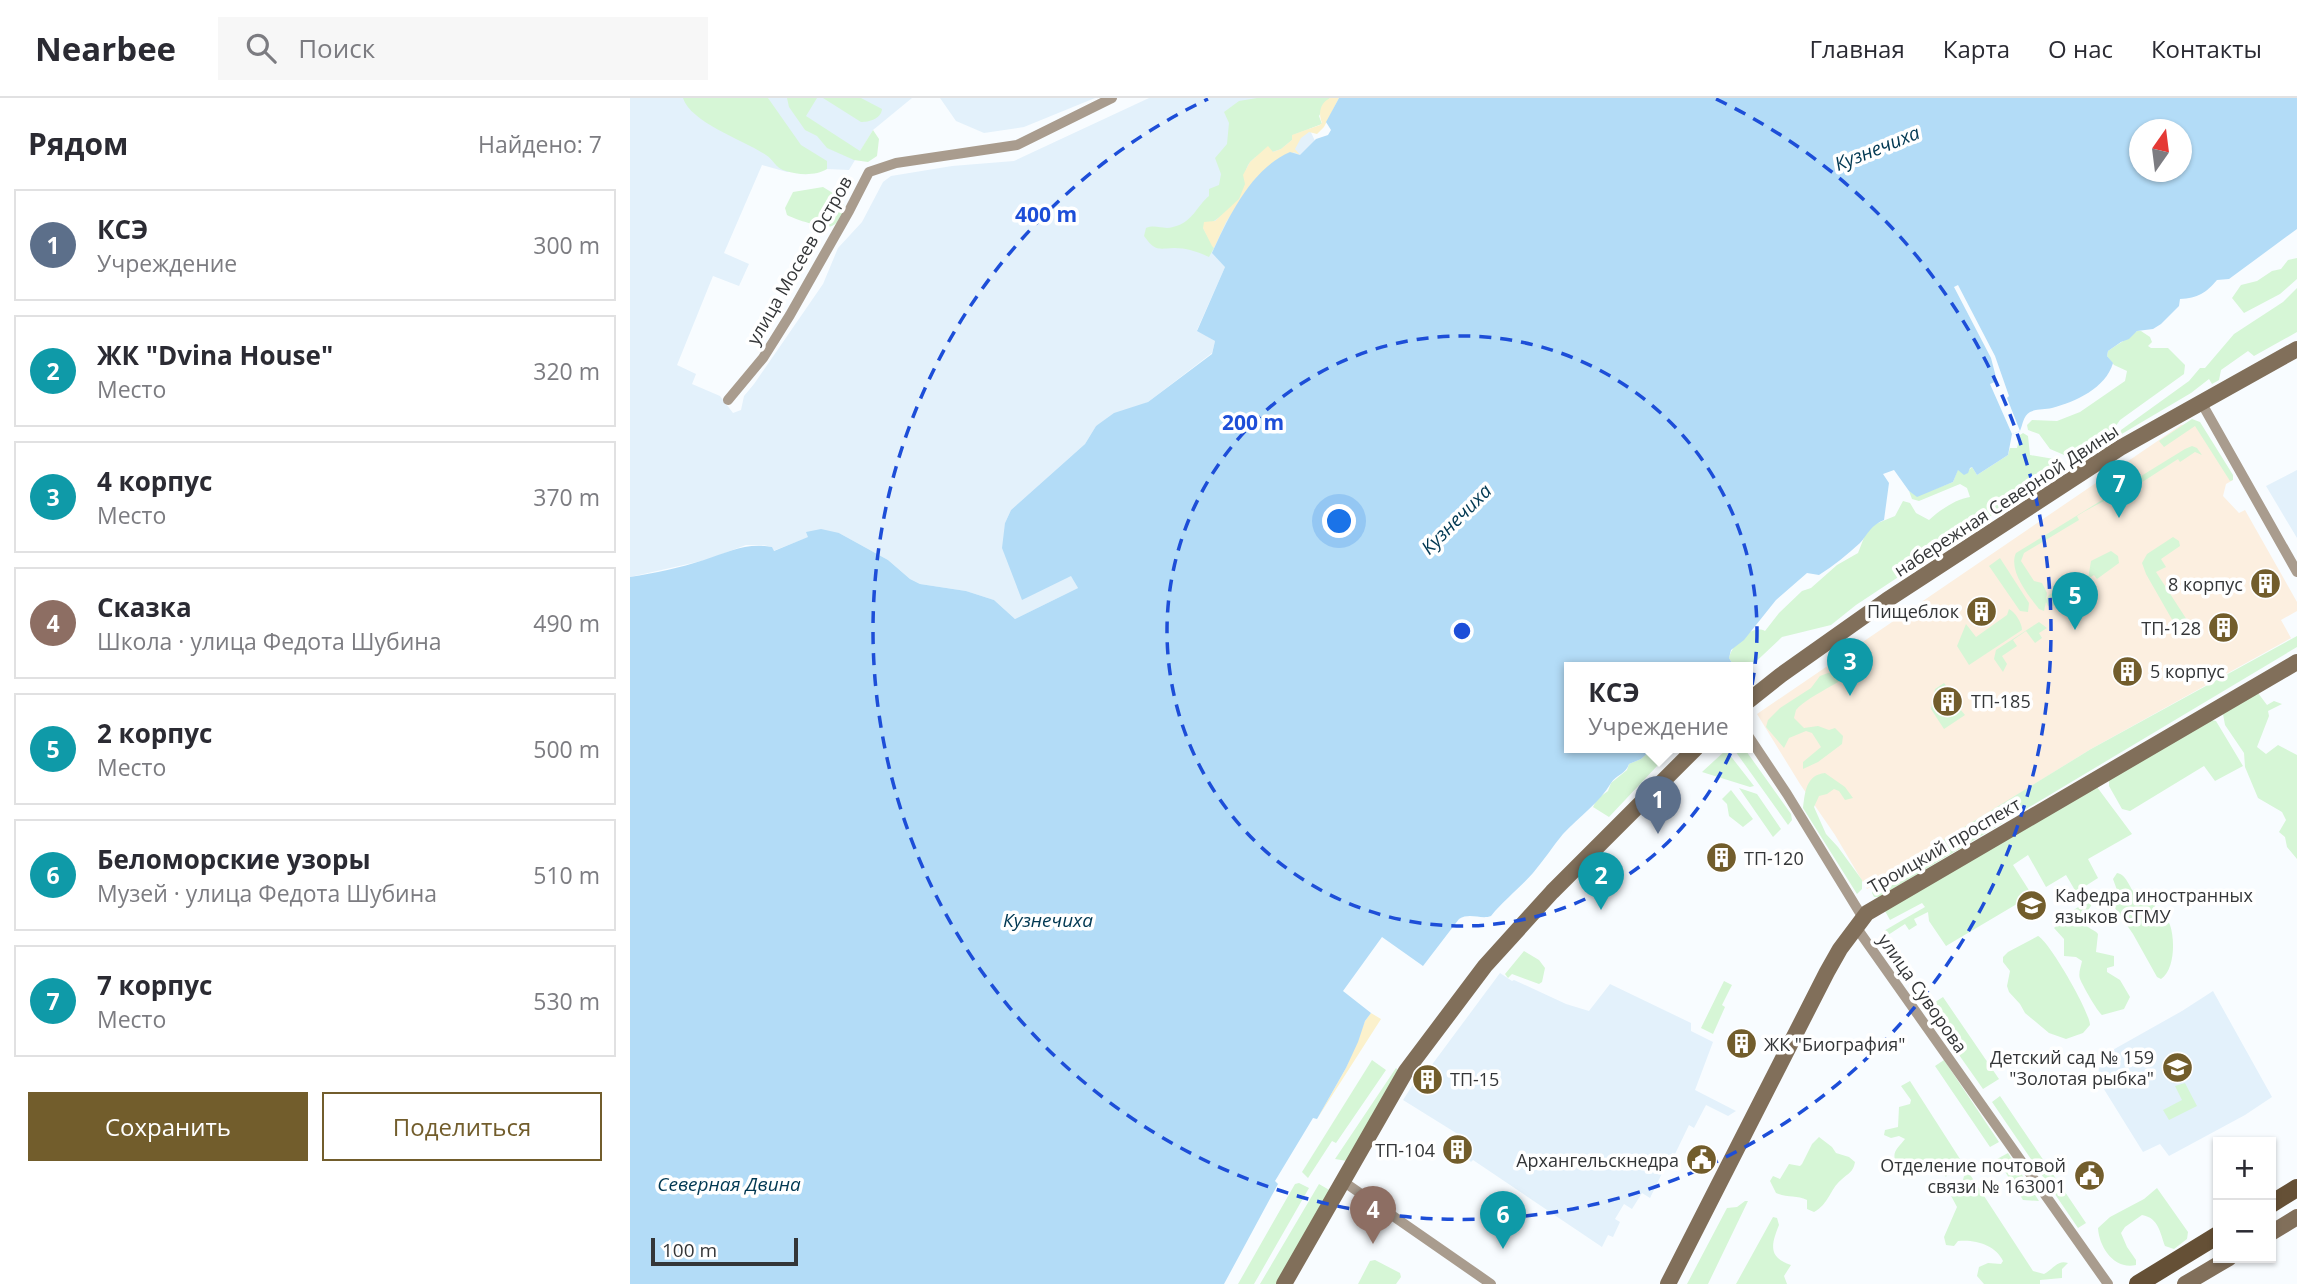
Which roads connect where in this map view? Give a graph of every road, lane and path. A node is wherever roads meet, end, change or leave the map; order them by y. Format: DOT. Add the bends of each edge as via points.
graph roads {
  1 [pos="1112,98"];
  2 [pos="2297,349"];
  3 [pos="728,400"];
  4 [pos="2201,402"];
  5 [pos="2297,572"];
  6 [pos="2297,662"];
  7 [pos="1753,697"];
  8 [pos="1753,743"];
  9 [pos="1691,753"];
  10 [pos="1859,922"];
  11 [pos="1344,1182"];
  12 [pos="2297,1188"];
  13 [pos="2276,1201"];
  14 [pos="2297,1217"];
  15 [pos="2276,1230"];
  16 [pos="2213,1238"];
  17 [pos="2221,1263"];
  18 [pos="1284,1284"];
  19 [pos="1491,1284"];
  20 [pos="1668,1284"];
  21 [pos="2108,1284"];
  22 [pos="2138,1284"];
  23 [pos="2185,1284"];
  1 -- 3 [label="street, улица Мосеев Остров" via="1017,145 895,163 869,172 790,315 763,358"];
  2 -- 4 [label="street, набережная Северной Двины"];
  4 -- 5 [label="street"];
  4 -- 7 [label="street, набережная Северной Двины" via="2120,448 1887,600"];
  6 -- 10 [label="street, Троицкий проспект" via="1875,906"];
  8 -- 10 [label="street, улица Суворова"];
  9 -- 11 [label="street" via="1485,966 1406,1071"];
  10 -- 20 [label="street, Троицкий проспект" via="1827,972"];
  10 -- 21 [label="street, улица Суворова"];
  11 -- 18 [label="street"];
  11 -- 19 [label="street"];
  12 -- 13 [label="main road"];
  14 -- 15 [label="street"];
  16 -- 22 [label="main road"];
  17 -- 23 [label="street"];
}
